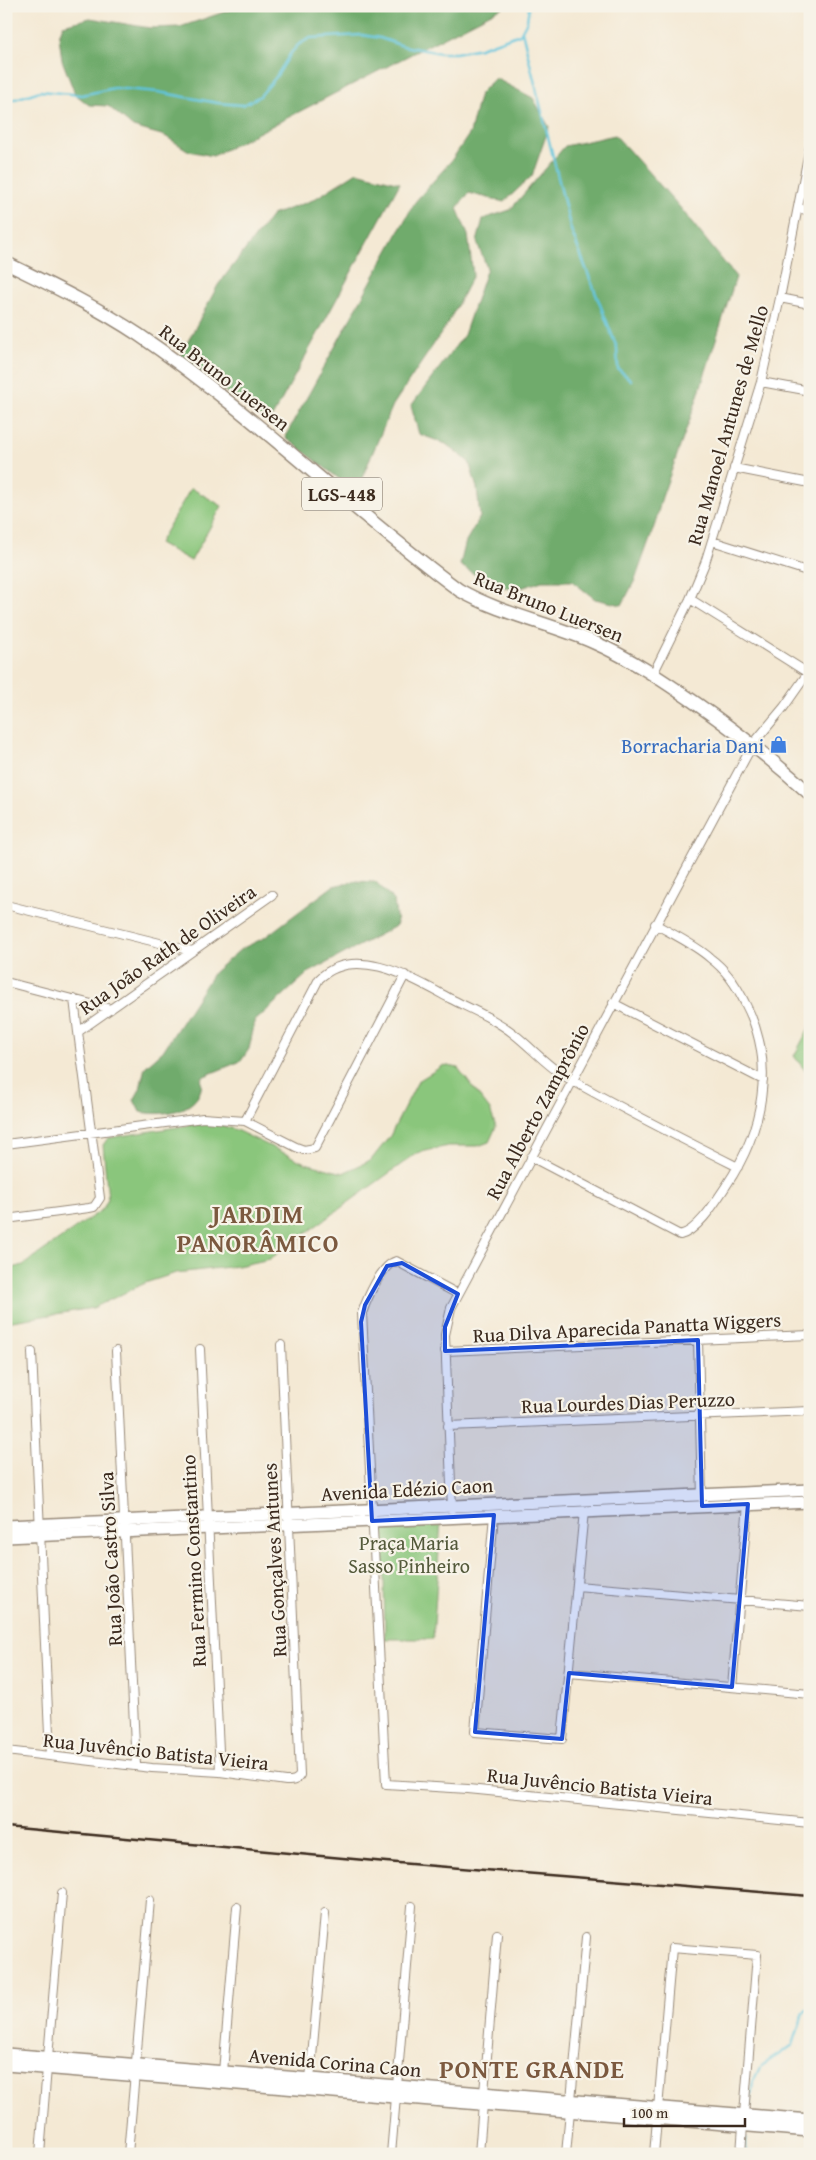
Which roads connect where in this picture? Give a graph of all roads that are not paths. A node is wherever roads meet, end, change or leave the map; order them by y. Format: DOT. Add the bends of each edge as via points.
graph roads {
  1 [pos="810,146"];
  2 [pos="798,208"];
  3 [pos="810,211"];
  4 [pos="6,262"];
  5 [pos="780,298"];
  6 [pos="810,304"];
  7 [pos="761,382"];
  8 [pos="810,391"];
  9 [pos="734,468"];
  10 [pos="810,482"];
  11 [pos="712,541"];
  12 [pos="810,572"];
  13 [pos="690,599"];
  14 [pos="809,672"];
  15 [pos="653,674"];
  16 [pos="753,744"];
  17 [pos="810,794"];
  18 [pos="272,895"];
  19 [pos="6,905"];
  20 [pos="655,924"];
  21 [pos="192,952"];
  22 [pos="405,975"];
  23 [pos="6,982"];
  24 [pos="74,1000"];
  25 [pos="613,1003"];
  26 [pos="111,1009"];
  27 [pos="78,1032"];
  28 [pos="572,1080"];
  29 [pos="763,1080"];
  30 [pos="245,1121"];
  31 [pos="93,1133"];
  32 [pos="6,1144"];
  33 [pos="531,1157"];
  34 [pos="738,1167"];
  35 [pos="6,1219"];
  36 [pos="458,1294"];
  37 [pos="810,1335"];
  38 [pos="698,1340"];
  39 [pos="280,1344"];
  40 [pos="200,1349"];
  41 [pos="116,1350"];
  42 [pos="445,1351"];
  43 [pos="32,1352"];
  44 [pos="810,1411"];
  45 [pos="700,1416"];
  46 [pos="448,1426"];
  47 [pos="810,1490"];
  48 [pos="702,1500"];
  49 [pos="810,1502"];
  50 [pos="748,1504"];
  51 [pos="584,1511"];
  52 [pos="452,1512"];
  53 [pos="371,1515"];
  54 [pos="494,1515"];
  55 [pos="289,1519"];
  56 [pos="208,1522"];
  57 [pos="6,1526"];
  58 [pos="124,1526"];
  59 [pos="40,1530"];
  60 [pos="6,1536"];
  61 [pos="577,1586"];
  62 [pos="740,1600"];
  63 [pos="810,1606"];
  64 [pos="568,1673"];
  65 [pos="732,1688"];
  66 [pos="810,1694"];
  67 [pos="6,1751"];
  68 [pos="50,1756"];
  69 [pos="136,1766"];
  70 [pos="220,1772"];
  71 [pos="300,1775"];
  72 [pos="810,1823"];
  73 [pos="62,1893"];
  74 [pos="150,1900"];
  75 [pos="412,1906"];
  76 [pos="237,1907"];
  77 [pos="325,1913"];
  78 [pos="497,1934"];
  79 [pos="586,1937"];
  80 [pos="6,2054"];
  81 [pos="47,2063"];
  82 [pos="6,2065"];
  83 [pos="135,2070"];
  84 [pos="223,2072"];
  85 [pos="310,2079"];
  86 [pos="396,2091"];
  87 [pos="483,2098"];
  88 [pos="570,2106"];
  89 [pos="658,2113"];
  90 [pos="743,2120"];
  91 [pos="810,2120"];
  92 [pos="810,2131"];
  93 [pos="40,2154"];
  94 [pos="128,2154"];
  95 [pos="391,2154"];
  96 [pos="478,2154"];
  97 [pos="566,2154"];
  98 [pos="654,2154"];
  99 [pos="741,2154"];
  1 -- 2 [label="street, Rua Manoel Antunes de Mello"];
  2 -- 3 [label="street"];
  2 -- 5 [label="street, Rua Manoel Antunes de Mello"];
  4 -- 15 [label="main road, Rua Bruno Luersen / LGS-448" via="107,314 162,351 459,590 490,605 592,642"];
  5 -- 6 [label="street"];
  5 -- 7 [label="street, Rua Manoel Antunes de Mello"];
  7 -- 8 [label="street"];
  7 -- 9 [label="street, Rua Manoel Antunes de Mello"];
  9 -- 10 [label="street"];
  9 -- 11 [label="street, Rua Manoel Antunes de Mello"];
  11 -- 12 [label="street"];
  11 -- 13 [label="street, Rua Manoel Antunes de Mello"];
  13 -- 14 [label="street"];
  13 -- 15 [label="street, Rua Manoel Antunes de Mello"];
  14 -- 16 [label="street, Rua Alberto Zamprônio"];
  15 -- 16 [label="main road, Rua Bruno Luersen / LGS-448"];
  16 -- 17 [label="main road, Rua Bruno Luersen / LGS-448"];
  16 -- 20 [label="street, Rua Alberto Zamprônio"];
  18 -- 21 [label="street, Rua João Rath de Oliveira"];
  19 -- 21 [label="street"];
  20 -- 25 [label="street, Rua Alberto Zamprônio"];
  20 -- 29 [label="street" via="711,958 740,993 758,1032"];
  21 -- 26 [label="street, Rua João Rath de Oliveira"];
  22 -- 28 [label="street" via="506,1028"];
  22 -- 30 [label="street" via="386,967 352,965 324,973 313,988"];
  22 -- 30 [label="street" via="315,1148 296,1147"];
  23 -- 24 [label="street"];
  24 -- 26 [label="street"];
  24 -- 27 [label="street"];
  25 -- 28 [label="street, Rua Alberto Zamprônio"];
  25 -- 29 [label="street"];
  26 -- 27 [label="street, Rua João Rath de Oliveira"];
  27 -- 31 [label="street, Rua João Rath de Oliveira"];
  28 -- 33 [label="street, Rua Alberto Zamprônio"];
  28 -- 34 [label="street"];
  29 -- 34 [label="street" via="758,1118"];
  30 -- 31 [label="street" via="203,1118"];
  31 -- 32 [label="street"];
  31 -- 35 [label="street, Rua João Rath de Oliveira" via="100,1192 94,1207"];
  33 -- 34 [label="street" via="680,1235 691,1230 705,1215"];
  33 -- 36 [label="street, Rua Alberto Zamprônio"];
  36 -- 42 [label="street, Rua Alberto Zamprônio" via="445,1327"];
  36 -- 53 [label="street" via="396,1261 387,1266 365,1305 361,1322"];
  37 -- 38 [label="street, Rua Dilva Aparecida Panatta Wiggers"];
  38 -- 42 [label="street, Rua Dilva Aparecida Panatta Wiggers"];
  38 -- 45 [label="street"];
  39 -- 55 [label="street, Rua Gonçalves Antunes"];
  40 -- 56 [label="street, Rua Fermino Constantino"];
  41 -- 58 [label="street, Rua João Castro Silva"];
  42 -- 46 [label="street, Rua Alberto Zamprônio"];
  43 -- 59 [label="street"];
  44 -- 45 [label="street, Rua Lourdes Dias Peruzzo"];
  45 -- 46 [label="street, Rua Lourdes Dias Peruzzo"];
  45 -- 48 [label="street"];
  46 -- 52 [label="street, Rua Alberto Zamprônio"];
  47 -- 48 [label="main road, Avenida Edézio Caon"];
  48 -- 50 [label="main road, Avenida Edézio Caon"];
  48 -- 51 [label="main road, Avenida Edézio Caon"];
  48 -- 52 [label="main road, Avenida Edézio Caon"];
  49 -- 50 [label="main road, Avenida Edézio Caon"];
  50 -- 62 [label="street"];
  51 -- 54 [label="main road, Avenida Edézio Caon"];
  51 -- 61 [label="street"];
  52 -- 53 [label="main road, Avenida Edézio Caon"];
  52 -- 54 [label="main road, Avenida Edézio Caon"];
  53 -- 55 [label="main road, Avenida Edézio Caon"];
  53 -- 72 [label="street, Rua Juvêncio Batista Vieira" via="386,1784"];
  54 -- 64 [label="street" via="475,1732 562,1739"];
  55 -- 56 [label="main road, Avenida Edézio Caon"];
  55 -- 71 [label="street, Rua Gonçalves Antunes"];
  56 -- 58 [label="main road, Avenida Edézio Caon"];
  56 -- 70 [label="street, Rua Fermino Constantino"];
  57 -- 59 [label="main road, Avenida Edézio Caon"];
  58 -- 59 [label="main road, Avenida Edézio Caon"];
  58 -- 69 [label="street, Rua João Castro Silva"];
  59 -- 60 [label="main road, Avenida Edézio Caon"];
  59 -- 68 [label="street"];
  61 -- 62 [label="street"];
  61 -- 64 [label="street"];
  62 -- 63 [label="street"];
  62 -- 65 [label="street"];
  64 -- 65 [label="street"];
  65 -- 66 [label="street"];
  67 -- 68 [label="street, Rua Juvêncio Batista Vieira"];
  68 -- 69 [label="street, Rua Juvêncio Batista Vieira"];
  69 -- 70 [label="street, Rua Juvêncio Batista Vieira"];
  70 -- 71 [label="street, Rua Juvêncio Batista Vieira" via="286,1781 298,1779"];
  73 -- 81 [label="street"];
  74 -- 83 [label="street"];
  75 -- 86 [label="street"];
  76 -- 84 [label="street"];
  77 -- 85 [label="street"];
  78 -- 87 [label="street"];
  79 -- 88 [label="street"];
  80 -- 81 [label="main road, Avenida Corina Caon"];
  81 -- 82 [label="main road, Avenida Corina Caon"];
  81 -- 83 [label="main road, Avenida Corina Caon"];
  81 -- 93 [label="street"];
  83 -- 84 [label="main road, Avenida Corina Caon"];
  83 -- 86 [label="main road, Avenida Corina Caon"];
  83 -- 94 [label="street"];
  84 -- 85 [label="main road, Avenida Corina Caon"];
  85 -- 86 [label="main road, Avenida Corina Caon"];
  86 -- 87 [label="main road, Avenida Corina Caon"];
  86 -- 95 [label="street"];
  87 -- 88 [label="main road, Avenida Corina Caon"];
  87 -- 96 [label="street"];
  88 -- 89 [label="main road, Avenida Corina Caon"];
  88 -- 97 [label="street"];
  89 -- 90 [label="main road, Avenida Corina Caon"];
  89 -- 90 [label="street" via="672,1948 758,1955"];
  89 -- 98 [label="street"];
  90 -- 91 [label="main road, Avenida Corina Caon"];
  90 -- 92 [label="main road, Avenida Corina Caon"];
  90 -- 99 [label="street"];
}
